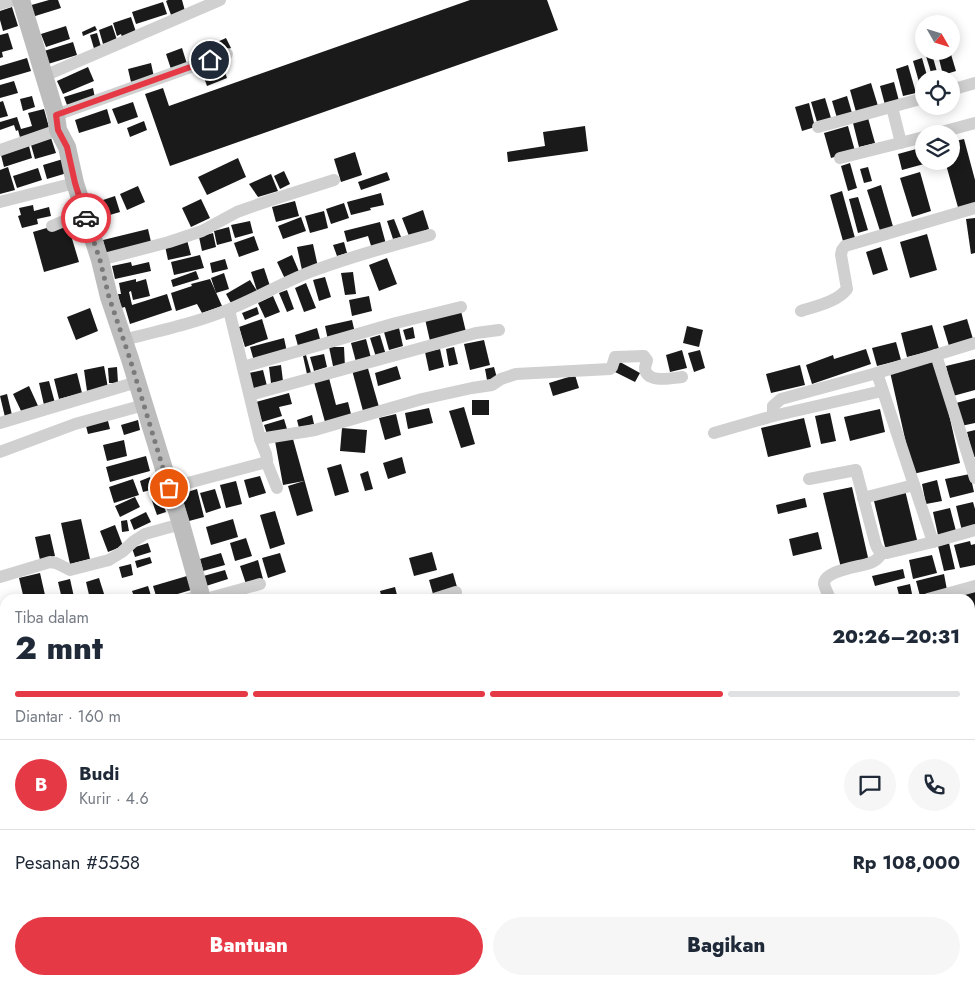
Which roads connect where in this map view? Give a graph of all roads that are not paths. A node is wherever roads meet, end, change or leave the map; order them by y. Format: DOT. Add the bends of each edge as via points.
graph roads {
  1 [pos="14,0"];
  2 [pos="21,0"];
  3 [pos="220,0"];
  4 [pos="0,4"];
  5 [pos="227,54"];
  6 [pos="44,76"];
  7 [pos="975,84"];
  8 [pos="960,88"];
  9 [pos="915,101"];
  10 [pos="892,107"];
  11 [pos="57,122"];
  12 [pos="975,123"];
  13 [pos="818,126"];
  14 [pos="960,127"];
  15 [pos="915,139"];
  16 [pos="901,143"];
  17 [pos="0,150"];
  18 [pos="840,158"];
  19 [pos="334,180"];
  20 [pos="75,183"];
  21 [pos="0,202"];
  22 [pos="975,208"];
  23 [pos="84,212"];
  24 [pos="52,226"];
  25 [pos="430,234"];
  26 [pos="100,260"];
  27 [pos="461,307"];
  28 [pos="229,310"];
  29 [pos="801,311"];
  30 [pos="499,330"];
  31 [pos="123,340"];
  32 [pos="975,344"];
  33 [pos="936,355"];
  34 [pos="243,367"];
  35 [pos="877,373"];
  36 [pos="682,377"];
  37 [pos="137,382"];
  38 [pos="882,391"];
  39 [pos="250,395"];
  40 [pos="144,405"];
  41 [pos="773,416"];
  42 [pos="0,423"];
  43 [pos="714,433"];
  44 [pos="260,439"];
  45 [pos="0,452"];
  46 [pos="266,462"];
  47 [pos="975,478"];
  48 [pos="809,479"];
  49 [pos="914,485"];
  50 [pos="169,488"];
  51 [pos="277,488"];
  52 [pos="863,498"];
  53 [pos="181,524"];
  54 [pos="975,530"];
  55 [pos="933,542"];
  56 [pos="882,553"];
  57 [pos="0,578"];
  58 [pos="260,584"];
  59 [pos="975,586"];
  60 [pos="456,592"];
  61 [pos="198,594"];
  62 [pos="216,594"];
  63 [pos="450,594"];
  64 [pos="828,594"];
  65 [pos="946,594"];
  1 -- 4 [label="street"];
  2 -- 6 [label="street"];
  3 -- 6 [label="street"];
  5 -- 11 [label="street"];
  6 -- 11 [label="street"];
  7 -- 8 [label="street"];
  9 -- 10 [label="street"];
  10 -- 13 [label="street"];
  10 -- 16 [label="street"];
  11 -- 17 [label="street"];
  11 -- 20 [label="street" via="67,147"];
  12 -- 14 [label="street"];
  15 -- 16 [label="street"];
  16 -- 18 [label="street"];
  19 -- 26 [label="street" via="268,200 202,231"];
  20 -- 21 [label="street"];
  20 -- 23 [label="street"];
  22 -- 29 [label="street" via="845,246 841,255 847,289 836,298"];
  23 -- 24 [label="street"];
  23 -- 26 [label="street"];
  25 -- 28 [label="street" via="348,258 282,284"];
  26 -- 31 [label="street"];
  27 -- 34 [label="street"];
  28 -- 31 [label="street"];
  28 -- 34 [label="street"];
  30 -- 39 [label="street" via="476,333"];
  31 -- 37 [label="street"];
  32 -- 33 [label="street"];
  33 -- 35 [label="street"];
  33 -- 47 [label="street"];
  34 -- 39 [label="street"];
  35 -- 38 [label="street"];
  35 -- 41 [label="street" via="781,399 772,406"];
  36 -- 44 [label="street" via="654,379 645,369 647,360 644,356 615,357 610,368 516,374 492,385 422,399 315,430"];
  37 -- 40 [label="street"];
  37 -- 42 [label="street"];
  38 -- 41 [label="street"];
  38 -- 49 [label="street"];
  39 -- 44 [label="street"];
  40 -- 45 [label="street" via="75,424"];
  40 -- 50 [label="street"];
  41 -- 43 [label="street"];
  44 -- 46 [label="street"];
  46 -- 50 [label="street"];
  46 -- 51 [label="street"];
  48 -- 52 [label="street" via="856,470"];
  49 -- 52 [label="street"];
  49 -- 55 [label="street"];
  50 -- 53 [label="street"];
  52 -- 56 [label="street" via="875,542"];
  53 -- 57 [label="street" via="145,534 109,560 70,570 50,562"];
  53 -- 61 [label="street"];
  54 -- 55 [label="street"];
  55 -- 56 [label="street"];
  56 -- 64 [label="street" via="871,563 829,576 824,584"];
  58 -- 62 [label="street"];
  59 -- 65 [label="street"];
  60 -- 63 [label="street"];
}
